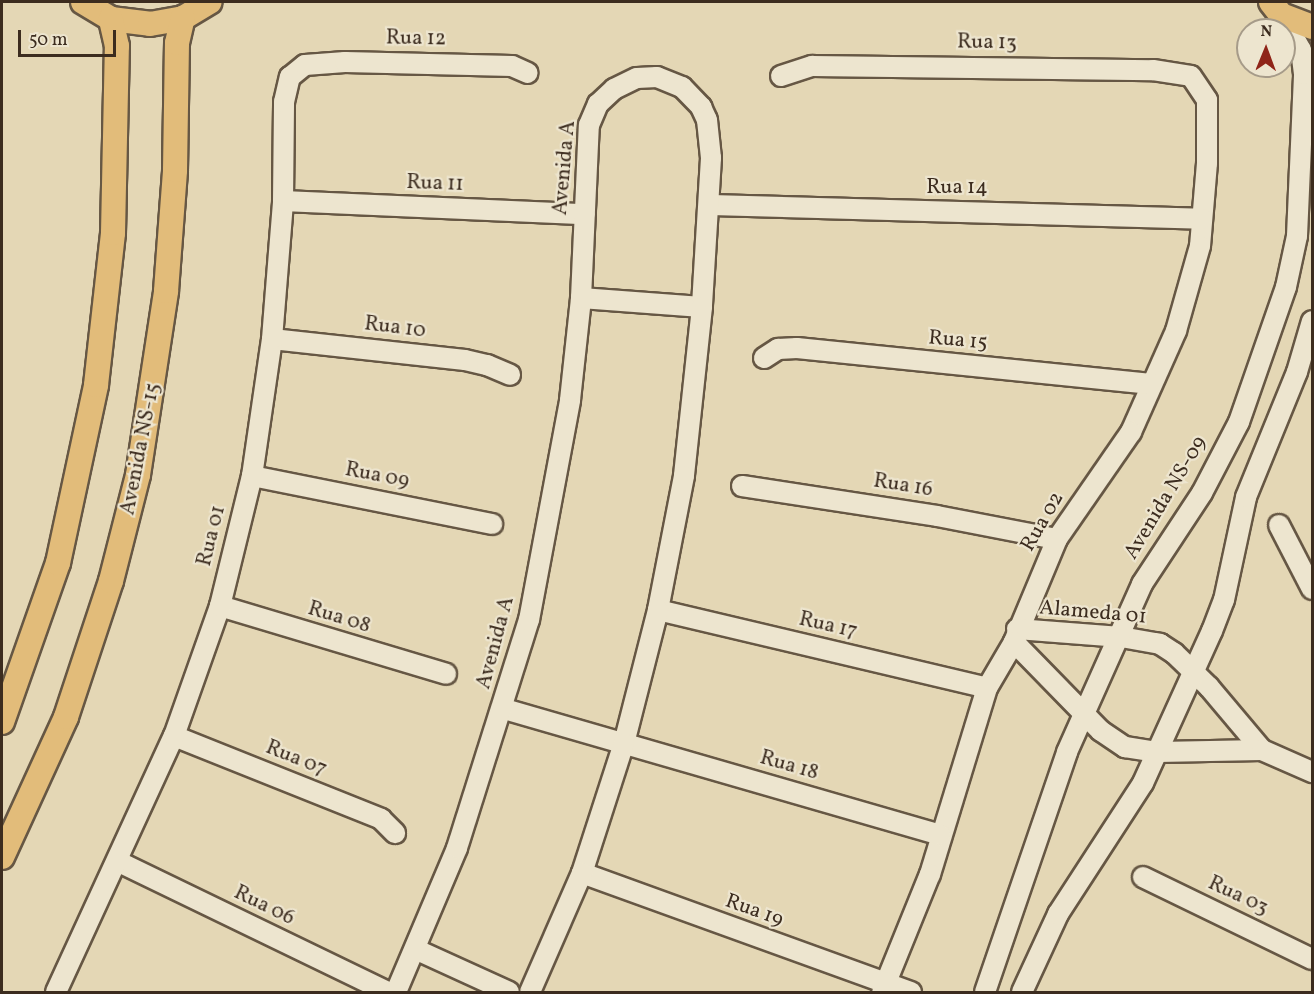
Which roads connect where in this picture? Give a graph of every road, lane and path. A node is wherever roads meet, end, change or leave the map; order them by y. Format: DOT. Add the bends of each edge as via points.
graph roads {
  1 [pos="83,2"];
  2 [pos="210,2"];
  3 [pos="1276,8"];
  4 [pos="183,18"];
  5 [pos="111,19"];
  6 [pos="1312,27"];
  7 [pos="302,66"];
  8 [pos="528,73"];
  9 [pos="781,76"];
  10 [pos="1193,77"];
  11 [pos="283,201"];
  12 [pos="711,205"];
  13 [pos="585,214"];
  14 [pos="1202,219"];
  15 [pos="580,298"];
  16 [pos="702,307"];
  17 [pos="1312,321"];
  18 [pos="272,339"];
  19 [pos="764,358"];
  20 [pos="510,375"];
  21 [pos="1151,384"];
  22 [pos="252,476"];
  23 [pos="742,486"];
  24 [pos="492,524"];
  25 [pos="1279,525"];
  26 [pos="1057,539"];
  27 [pos="1312,589"];
  28 [pos="220,606"];
  29 [pos="657,610"];
  30 [pos="1015,636"];
  31 [pos="1121,637"];
  32 [pos="1192,673"];
  33 [pos="446,674"];
  34 [pos="987,688"];
  35 [pos="504,709"];
  36 [pos="1086,715"];
  37 [pos="2,722"];
  38 [pos="174,736"];
  39 [pos="624,743"];
  40 [pos="1262,750"];
  41 [pos="1158,752"];
  42 [pos="1312,772"];
  43 [pos="395,833"];
  44 [pos="940,835"];
  45 [pos="2,857"];
  46 [pos="119,862"];
  47 [pos="582,873"];
  48 [pos="1143,877"];
  49 [pos="417,950"];
  50 [pos="1312,958"];
  51 [pos="883,988"];
  52 [pos="63,990"];
  53 [pos="388,993"];
  54 [pos="396,993"];
  55 [pos="509,993"];
  56 [pos="530,993"];
  57 [pos="911,993"];
  58 [pos="985,993"];
  59 [pos="1022,993"];
  1 -- 5 [label="main road"];
  2 -- 4 [label="main road"];
  3 -- 6 [label="main road"];
  3 -- 31 [label="street, Avenida NS-09" via="1301,50 1304,74 1297,236 1286,287 1239,422 1202,493 1142,584"];
  4 -- 5 [label="main road" via="150,24"];
  4 -- 45 [label="main road, Avenida NS-15" via="177,44 175,170 166,291 138,475 111,581 77,686"];
  5 -- 37 [label="main road" via="117,46 113,233 96,385 58,563"];
  7 -- 8 [label="street, Rua 12" via="345,62 471,64 512,66"];
  7 -- 11 [label="street, Rua 01" via="290,77 285,96"];
  9 -- 10 [label="street, Rua 13" via="804,66 895,65 1153,70"];
  10 -- 14 [label="street, Rua 02" via="1204,91 1208,108"];
  11 -- 13 [label="street, Rua 11"];
  11 -- 18 [label="street, Rua 01"];
  12 -- 13 [label="street, Avenida A" via="711,158 704,113 682,87 647,76 614,89 592,117"];
  12 -- 14 [label="street, Rua 14"];
  12 -- 16 [label="street, Avenida A"];
  13 -- 15 [label="street, Avenida A"];
  14 -- 21 [label="street, Rua 02" via="1195,273 1176,331"];
  15 -- 16 [label="street"];
  15 -- 35 [label="street, Avenida A" via="570,400 549,524 529,620"];
  16 -- 29 [label="street, Avenida A" via="684,476"];
  17 -- 32 [label="street" via="1297,372 1245,497 1224,600"];
  18 -- 20 [label="street, Rua 10" via="465,360"];
  18 -- 22 [label="street, Rua 01"];
  19 -- 21 [label="street, Rua 15" via="778,349 797,348"];
  21 -- 26 [label="street, Rua 02" via="1131,432"];
  22 -- 24 [label="street, Rua 09"];
  22 -- 28 [label="street, Rua 01"];
  23 -- 26 [label="street, Rua 16"];
  25 -- 27 [label="street"];
  26 -- 30 [label="street, Rua 02"];
  28 -- 33 [label="street, Rua 08"];
  28 -- 38 [label="street, Rua 01"];
  29 -- 34 [label="street, Rua 17"];
  29 -- 39 [label="street, Avenida A"];
  30 -- 31 [label="street, Alameda 01"];
  30 -- 34 [label="street, Rua 02"];
  30 -- 36 [label="street"];
  31 -- 32 [label="street, Alameda 01" via="1167,648"];
  31 -- 36 [label="street, Avenida NS-09" via="1100,675"];
  32 -- 40 [label="street, Alameda 01" via="1238,717"];
  32 -- 41 [label="street"];
  34 -- 44 [label="street, Rua 02"];
  35 -- 39 [label="street, Rua 18"];
  35 -- 49 [label="street, Avenida A"];
  36 -- 41 [label="street" via="1116,743"];
  36 -- 58 [label="street, Avenida NS-09" via="1067,752"];
  38 -- 43 [label="street, Rua 07" via="381,819"];
  38 -- 46 [label="street, Rua 01"];
  39 -- 44 [label="street, Rua 18"];
  39 -- 47 [label="street, Avenida A"];
  40 -- 41 [label="street"];
  40 -- 42 [label="street"];
  41 -- 59 [label="street" via="1124,816 1058,914"];
  44 -- 51 [label="street, Rua 02" via="930,874"];
  46 -- 52 [label="street, Rua 01"];
  46 -- 53 [label="street, Rua 06"];
  47 -- 51 [label="street, Rua 19"];
  47 -- 56 [label="street, Avenida A"];
  48 -- 50 [label="street, Rua 03"];
  49 -- 54 [label="street, Avenida A"];
  49 -- 55 [label="street"];
  51 -- 57 [label="street, Rua 19"];
}
